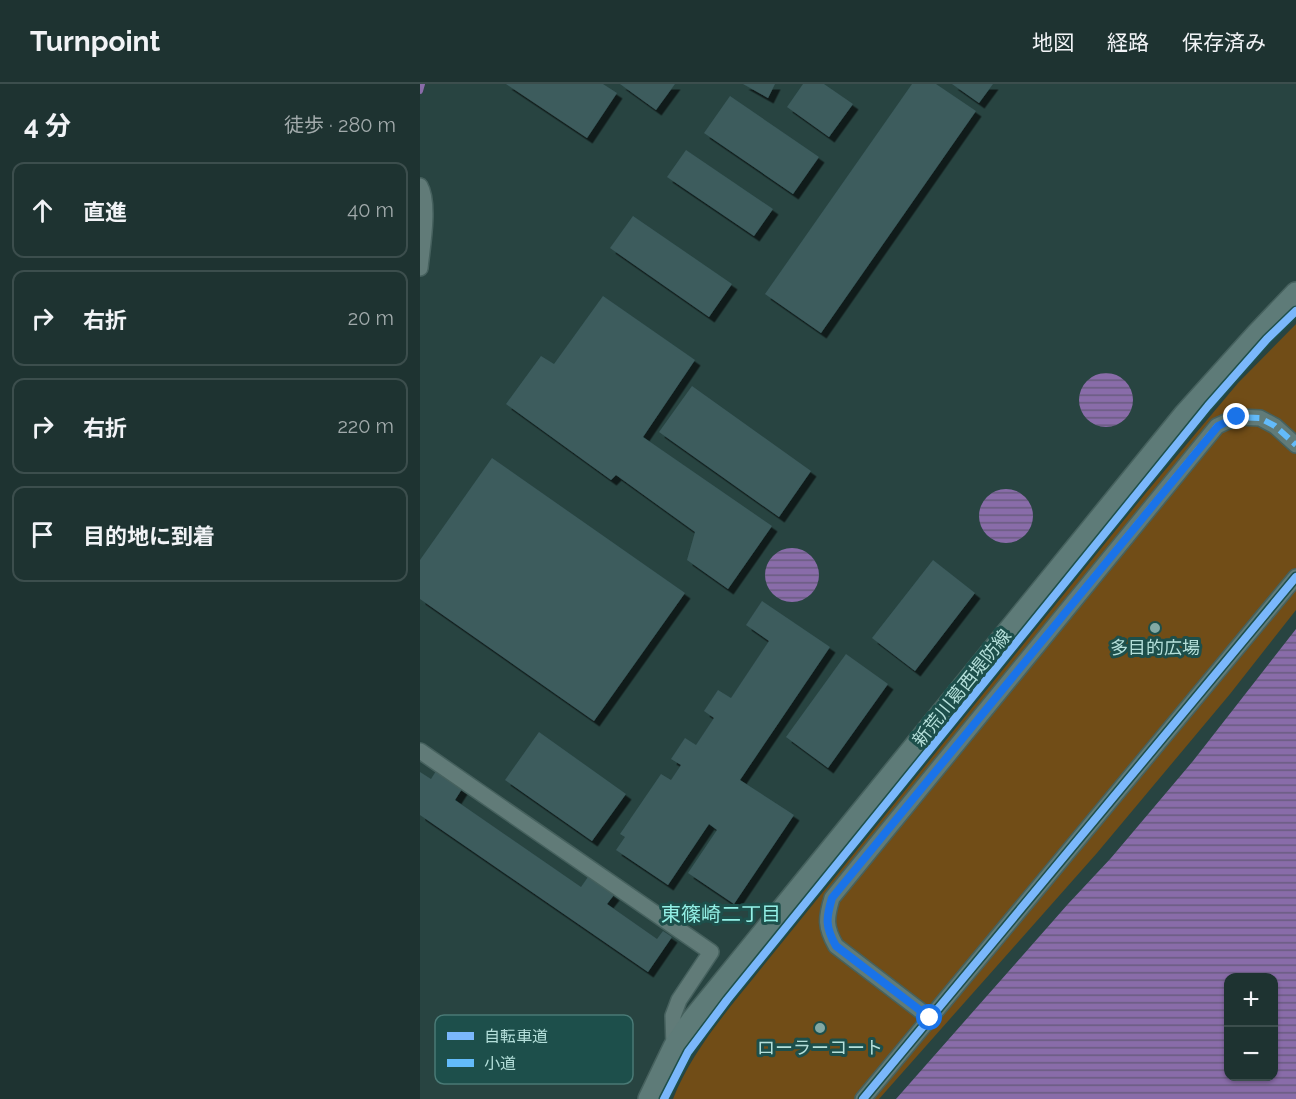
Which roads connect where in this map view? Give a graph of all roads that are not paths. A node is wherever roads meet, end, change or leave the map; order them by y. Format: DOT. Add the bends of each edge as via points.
graph roads {
  1 [pos="420,186"];
  2 [pos="420,268"];
  3 [pos="1296,293"];
  4 [pos="1296,445"];
  5 [pos="1296,577"];
  6 [pos="420,751"];
  7 [pos="930,1018"];
  8 [pos="674,1047"];
  9 [pos="649,1099"];
  10 [pos="863,1099"];
  1 -- 2 [label="street" via="424,192 425,226"];
  3 -- 8 [label="main road, 新荒川葛西堤防線" via="1184,415"];
  4 -- 7 [label="street" via="1260,418 1237,417 1218,426 832,898 826,916 836,946"];
  5 -- 7 [label="street"];
  6 -- 8 [label="street" via="711,952 679,1000 673,1016"];
  7 -- 10 [label="street"];
  8 -- 9 [label="main road, 新荒川葛西堤防線"];
}
